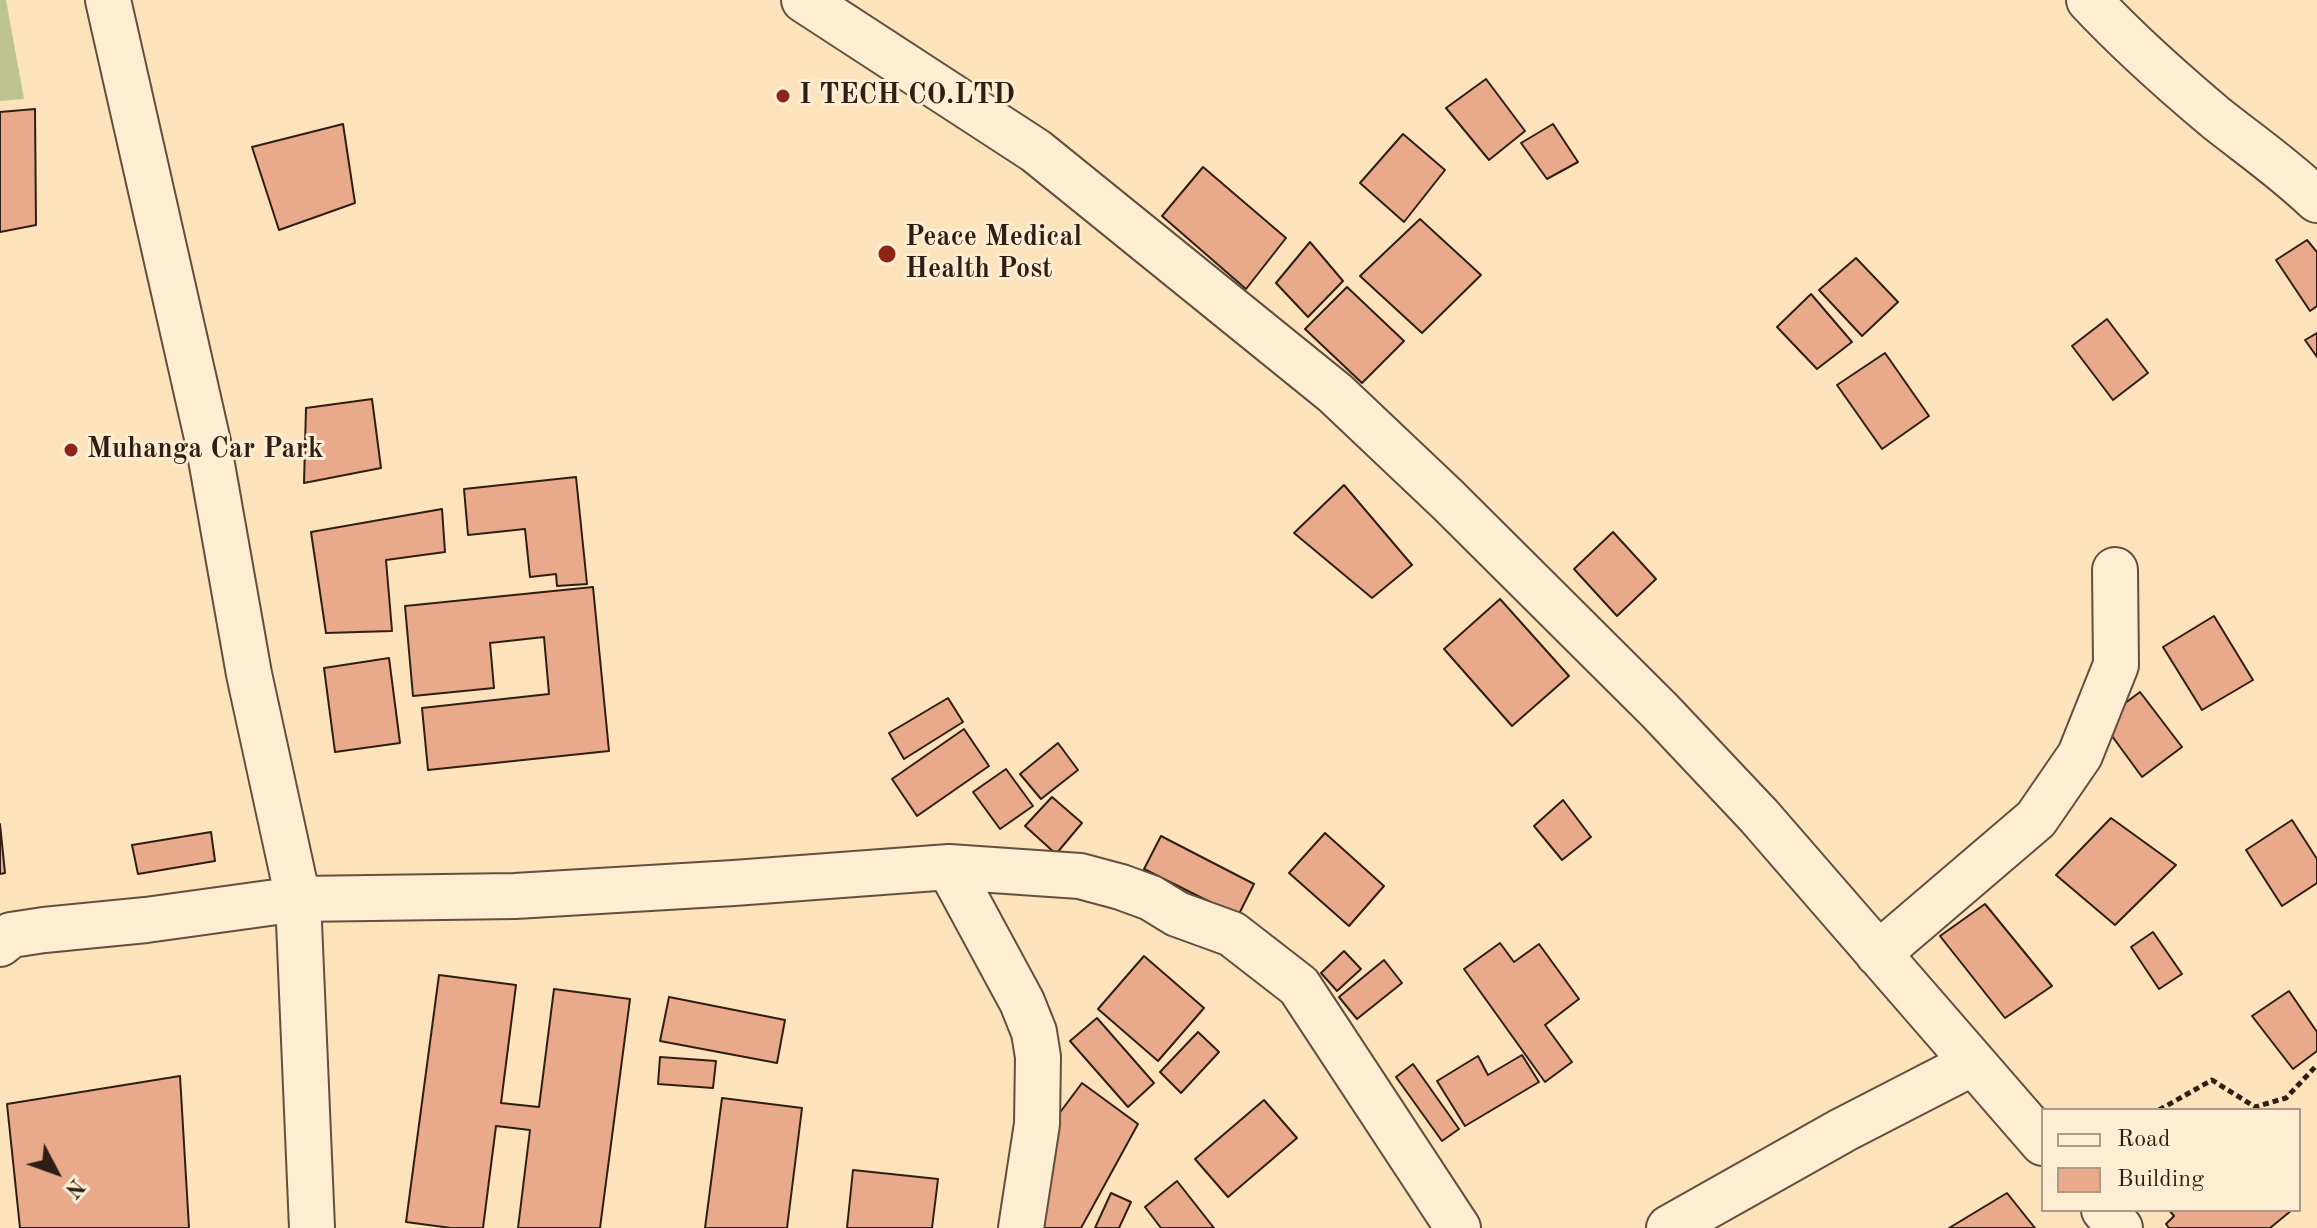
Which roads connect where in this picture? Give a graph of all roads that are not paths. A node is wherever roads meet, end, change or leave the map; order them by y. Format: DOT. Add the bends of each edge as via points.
graph roads {
  1 [pos="108,0"];
  2 [pos="804,0"];
  3 [pos="2089,0"];
  4 [pos="2317,200"];
  5 [pos="2115,570"];
  6 [pos="949,867"];
  7 [pos="298,899"];
  8 [pos="0,944"];
  9 [pos="1878,954"];
  10 [pos="1973,1063"];
  11 [pos="2041,1141"];
  12 [pos="2106,1212"];
  13 [pos="312,1228"];
  14 [pos="1021,1228"];
  15 [pos="1458,1228"];
  16 [pos="1669,1228"];
  17 [pos="2120,1228"];
  1 -- 7 [label="street" via="208,442 249,674"];
  2 -- 9 [label="street" via="1036,151 1335,393 1660,711"];
  3 -- 4 [label="street" via="2215,117"];
  5 -- 9 [label="street" via="2116,665 2080,755 2036,819"];
  6 -- 7 [label="street" via="515,896"];
  6 -- 14 [label="street" via="1034,1032 1037,1124"];
  6 -- 15 [label="street" via="1080,876 1151,898 1177,914 1232,934 1299,986"];
  7 -- 8 [label="street" via="44,930 11,935"];
  7 -- 13 [label="street"];
  9 -- 10 [label="street"];
  10 -- 11 [label="street"];
  10 -- 16 [label="street"];
  12 -- 17 [label="street"];
}
